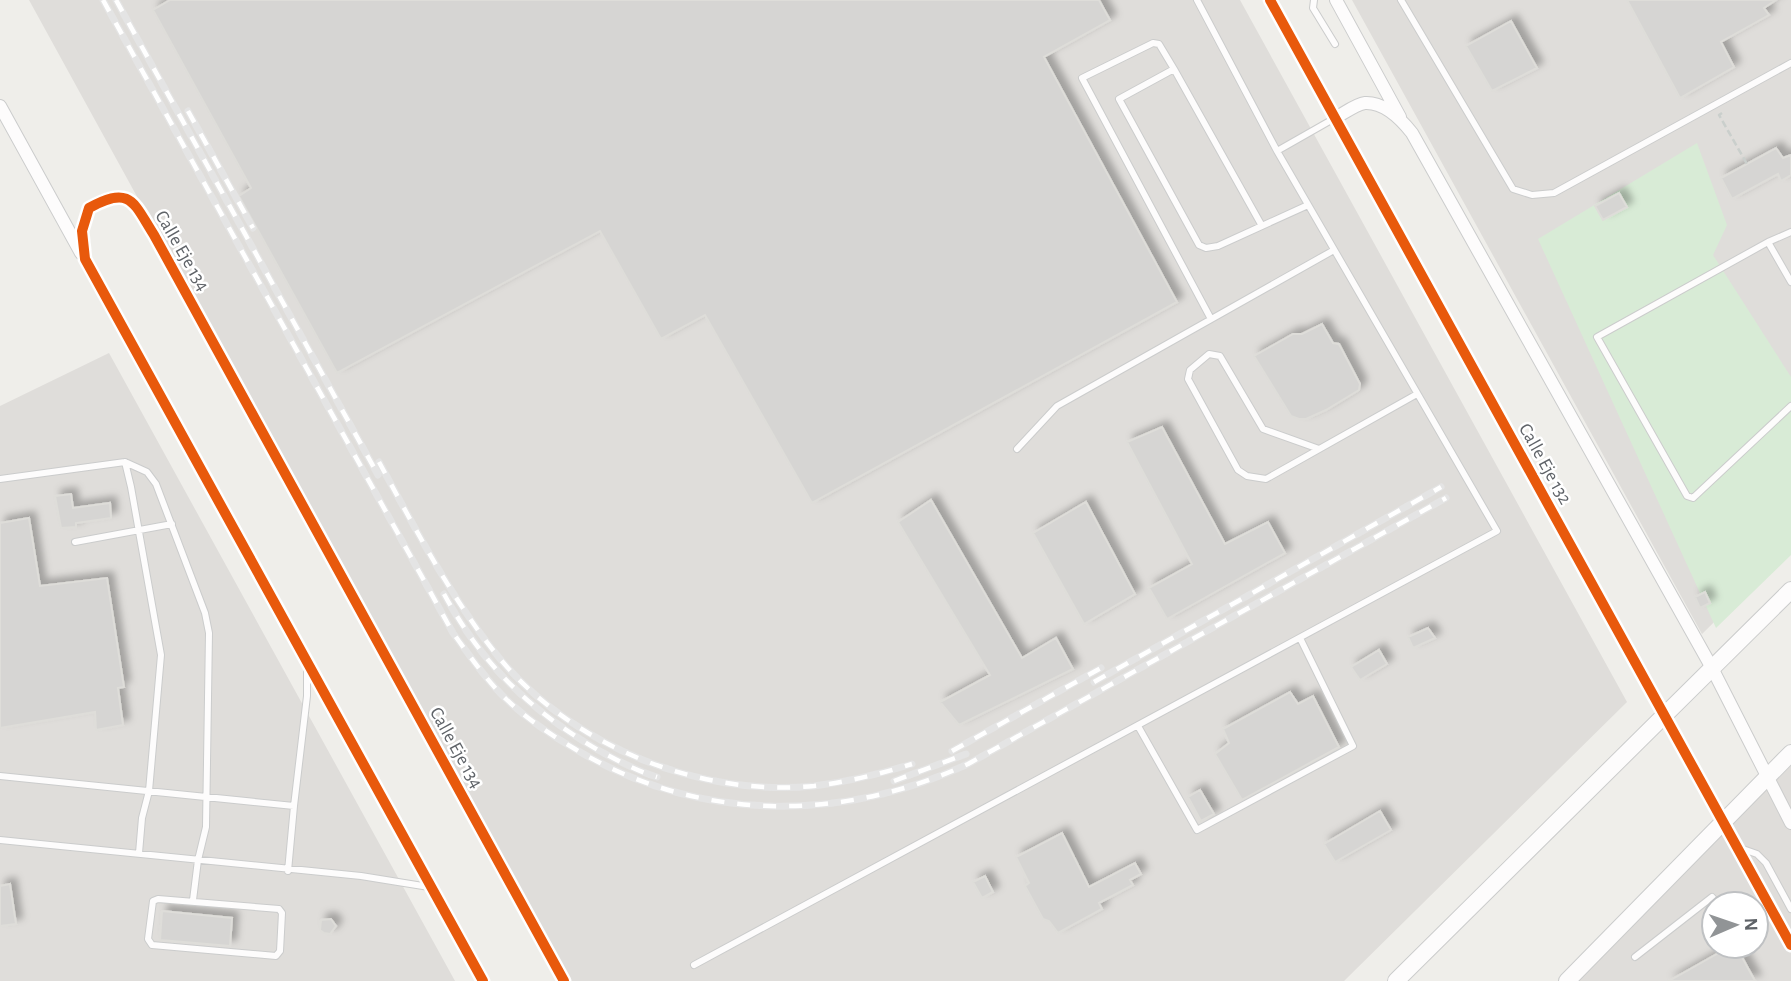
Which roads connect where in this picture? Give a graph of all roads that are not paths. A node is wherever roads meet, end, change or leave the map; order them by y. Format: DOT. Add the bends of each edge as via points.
graph roads {
  1 [pos="1197,0"];
  2 [pos="1270,0"];
  3 [pos="1314,0"];
  4 [pos="1336,0"];
  5 [pos="1401,0"];
  6 [pos="1335,44"];
  7 [pos="1791,62"];
  8 [pos="1174,68"];
  9 [pos="0,106"];
  10 [pos="1335,118"];
  11 [pos="1401,118"];
  12 [pos="1277,151"];
  13 [pos="1308,205"];
  14 [pos="1262,226"];
  15 [pos="1791,232"];
  16 [pos="1768,242"];
  17 [pos="1334,250"];
  18 [pos="85,259"];
  19 [pos="1791,282"];
  20 [pos="1211,319"];
  21 [pos="1417,394"];
  22 [pos="1791,406"];
  23 [pos="1017,449"];
  24 [pos="1319,449"];
  25 [pos="125,462"];
  26 [pos="0,479"];
  27 [pos="172,524"];
  28 [pos="138,529"];
  29 [pos="75,542"];
  30 [pos="1791,590"];
  31 [pos="1300,638"];
  32 [pos="307,664"];
  33 [pos="1712,668"];
  34 [pos="1664,716"];
  35 [pos="1138,726"];
  36 [pos="1791,753"];
  37 [pos="0,776"];
  38 [pos="1767,776"];
  39 [pos="149,791"];
  40 [pos="206,798"];
  41 [pos="294,806"];
  42 [pos="1724,821"];
  43 [pos="1791,823"];
  44 [pos="0,840"];
  45 [pos="1738,848"];
  46 [pos="139,853"];
  47 [pos="198,860"];
  48 [pos="288,871"];
  49 [pos="430,887"];
  50 [pos="1760,890"];
  51 [pos="194,900"];
  52 [pos="1700,906"];
  53 [pos="1770,908"];
  54 [pos="1791,909"];
  55 [pos="1791,945"];
  56 [pos="1636,957"];
  57 [pos="694,964"];
  58 [pos="483,981"];
  59 [pos="564,981"];
  60 [pos="1396,981"];
  61 [pos="1567,981"];
  1 -- 12 [label="lane"];
  2 -- 10 [label="street, Calle Eje 132"];
  3 -- 6 [label="lane" via="1313,8"];
  4 -- 11 [label="street"];
  5 -- 7 [label="lane" via="1513,189 1532,195 1554,193"];
  8 -- 14 [label="lane"];
  8 -- 14 [label="lane" via="1119,99 1199,245 1218,246"];
  8 -- 20 [label="lane" via="1159,44 1153,43 1082,78"];
  9 -- 18 [label="street, Calle Eje 134"];
  10 -- 11 [label="street" via="1364,103 1382,106"];
  10 -- 12 [label="lane"];
  10 -- 34 [label="street, Calle Eje 132"];
  11 -- 33 [label="street"];
  12 -- 13 [label="lane"];
  13 -- 14 [label="lane"];
  13 -- 17 [label="lane"];
  15 -- 16 [label="lane"];
  16 -- 19 [label="lane"];
  16 -- 22 [label="lane" via="1597,337 1690,498"];
  17 -- 20 [label="lane"];
  17 -- 21 [label="lane"];
  18 -- 32 [label="street, Calle Eje 134"];
  18 -- 59 [label="street, Calle Eje 134" via="82,231 89,208 106,199 132,201 155,234"];
  20 -- 23 [label="lane" via="1057,406"];
  21 -- 24 [label="lane"];
  21 -- 31 [label="lane" via="1497,531"];
  24 -- 24 [label="lane" via="1263,429 1220,356 1209,354 1189,370 1188,379 1238,470 1247,476 1266,479"];
  25 -- 26 [label="lane"];
  25 -- 27 [label="lane" via="148,472"];
  25 -- 28 [label="lane"];
  27 -- 28 [label="lane"];
  27 -- 40 [label="lane" via="209,633"];
  28 -- 29 [label="lane"];
  28 -- 39 [label="lane" via="160,655"];
  30 -- 33 [label="street"];
  31 -- 35 [label="lane"];
  31 -- 35 [label="lane" via="1353,746 1198,830"];
  32 -- 41 [label="lane"];
  32 -- 49 [label="street, Calle Eje 134"];
  33 -- 34 [label="street"];
  33 -- 38 [label="street"];
  34 -- 42 [label="street, Calle Eje 132"];
  34 -- 60 [label="street"];
  35 -- 57 [label="lane"];
  36 -- 38 [label="street"];
  37 -- 39 [label="lane"];
  38 -- 42 [label="street"];
  38 -- 43 [label="street"];
  39 -- 40 [label="lane"];
  39 -- 46 [label="lane"];
  40 -- 41 [label="lane"];
  40 -- 47 [label="lane" via="206,827"];
  41 -- 48 [label="lane"];
  42 -- 45 [label="street, Calle Eje 132"];
  42 -- 61 [label="street"];
  44 -- 46 [label="lane"];
  45 -- 50 [label="street, Calle Eje 132"];
  45 -- 54 [label="lane" via="1757,854 1766,863"];
  46 -- 47 [label="lane"];
  47 -- 48 [label="lane"];
  47 -- 51 [label="lane"];
  48 -- 49 [label="lane"];
  49 -- 58 [label="street, Calle Eje 134"];
  51 -- 51 [label="lane" via="279,909 281,951 278,955 149,943 153,901"];
  52 -- 56 [label="lane"];
  53 -- 55 [label="street, Calle Eje 132"];
}
